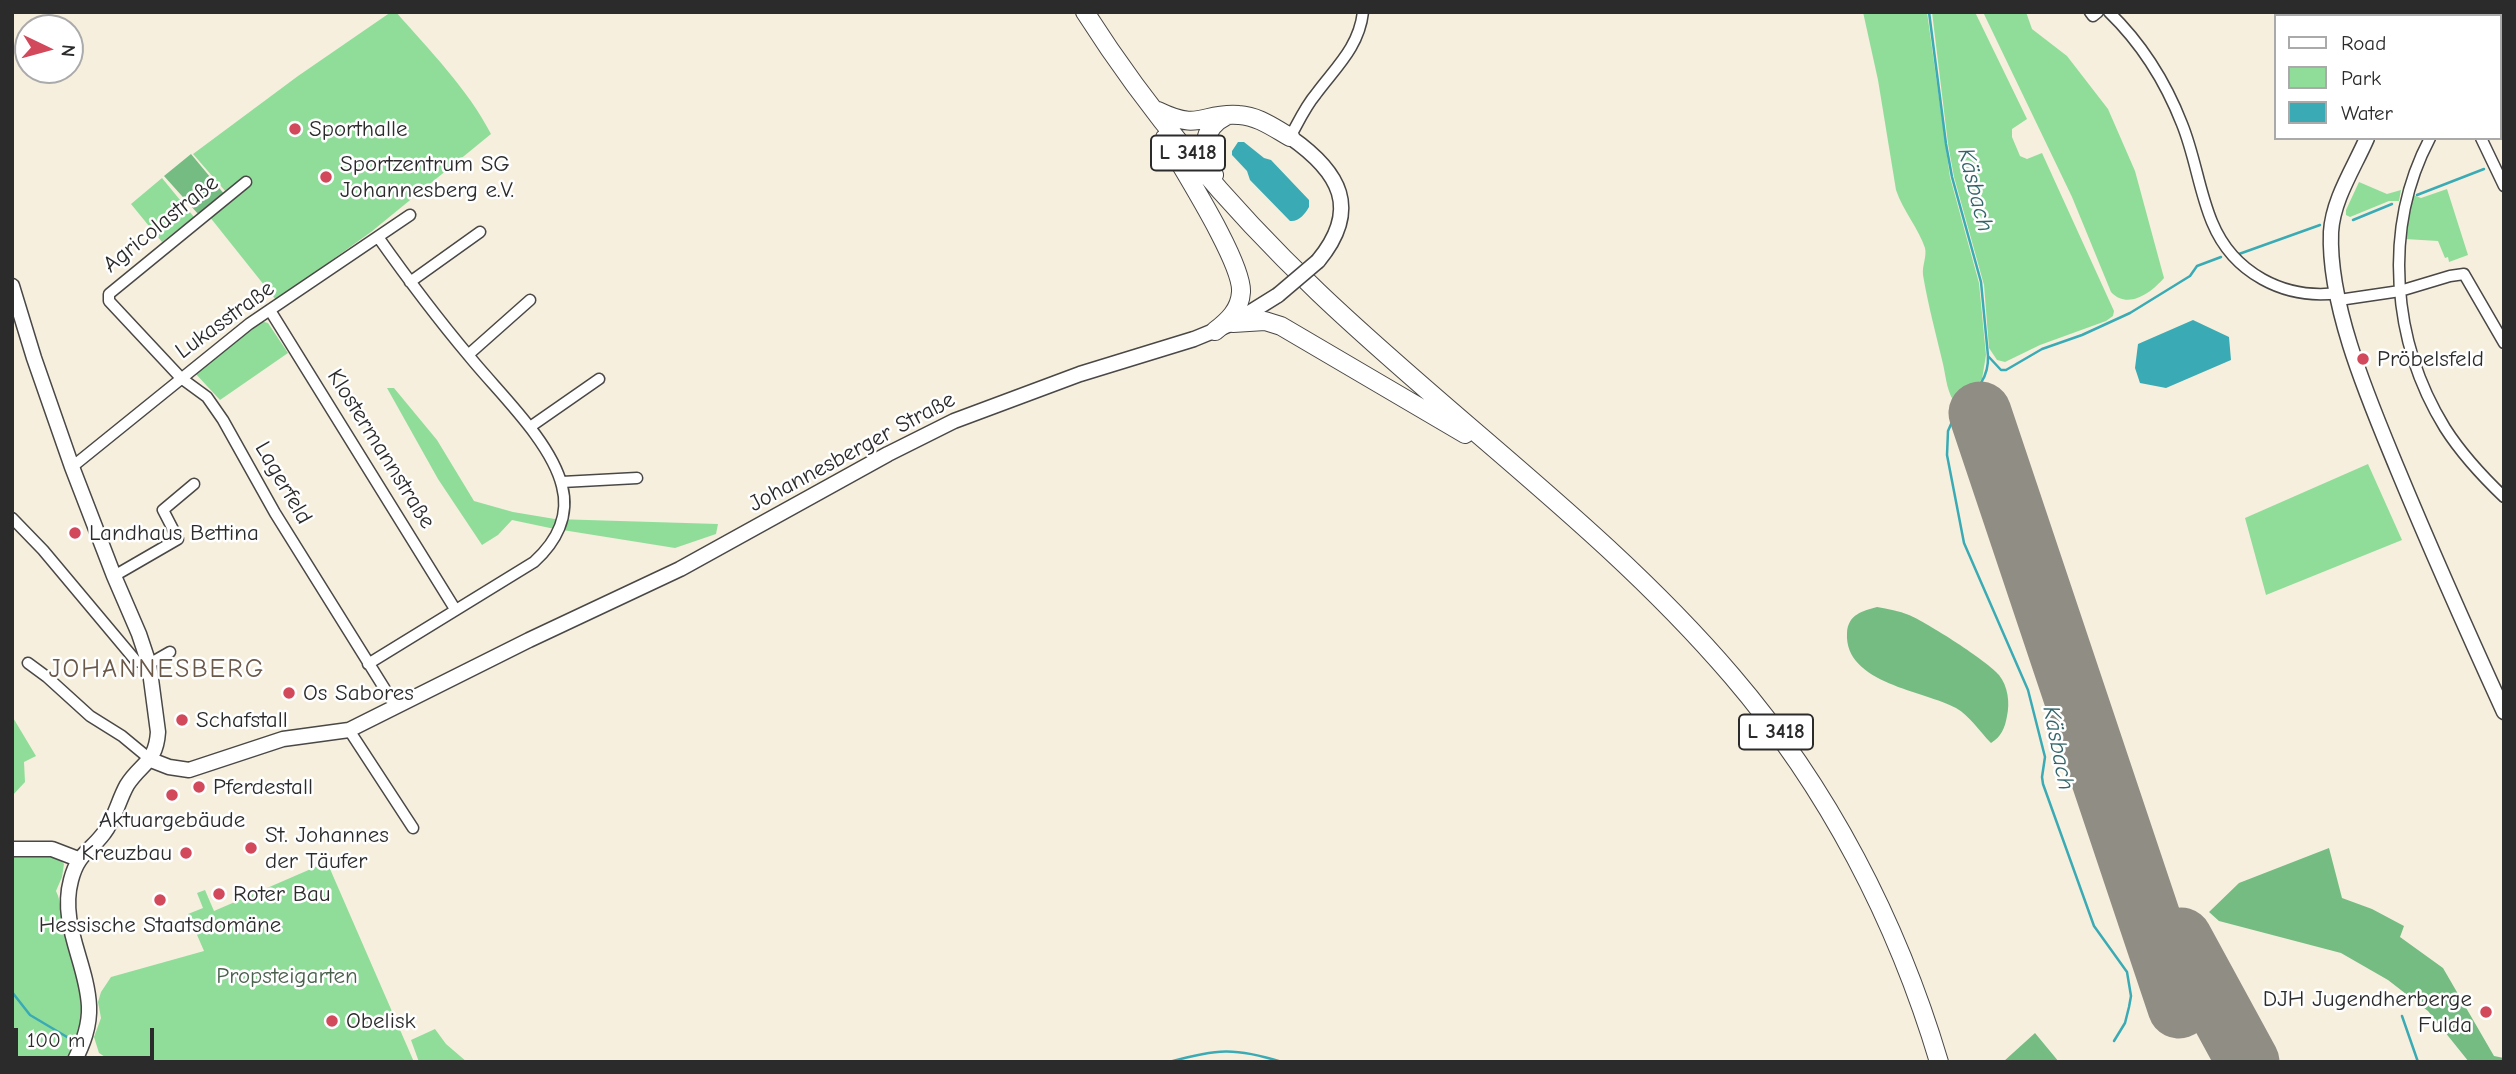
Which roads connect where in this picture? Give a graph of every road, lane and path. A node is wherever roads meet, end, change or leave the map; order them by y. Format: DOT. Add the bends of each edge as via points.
graph roads {
  1 [pos="1084,12"];
  2 [pos="1363,12"];
  3 [pos="2090,12"];
  4 [pos="2098,12"];
  5 [pos="2109,12"];
  6 [pos="1132,80"];
  7 [pos="1153,108"];
  8 [pos="1229,115"];
  9 [pos="1290,137"];
  10 [pos="2366,140"];
  11 [pos="2429,140"];
  12 [pos="2482,140"];
  13 [pos="246,182"];
  14 [pos="2504,186"];
  15 [pos="1225,195"];
  16 [pos="410,215"];
  17 [pos="480,232"];
  18 [pos="378,237"];
  19 [pos="410,282"];
  20 [pos="12,286"];
  21 [pos="2400,291"];
  22 [pos="2339,296"];
  23 [pos="530,300"];
  24 [pos="109,301"];
  25 [pos="271,312"];
  26 [pos="1233,323"];
  27 [pos="1215,331"];
  28 [pos="2504,343"];
  29 [pos="468,355"];
  30 [pos="181,378"];
  31 [pos="599,379"];
  32 [pos="530,427"];
  33 [pos="72,467"];
  34 [pos="1517,469"];
  35 [pos="637,478"];
  36 [pos="562,482"];
  37 [pos="194,484"];
  38 [pos="2504,497"];
  39 [pos="12,517"];
  40 [pos="114,576"];
  41 [pos="455,609"];
  42 [pos="170,652"];
  43 [pos="28,663"];
  44 [pos="149,664"];
  45 [pos="368,664"];
  46 [pos="396,707"];
  47 [pos="2504,712"];
  48 [pos="349,730"];
  49 [pos="151,760"];
  50 [pos="413,828"];
  51 [pos="12,849"];
  52 [pos="78,859"];
  53 [pos="74,1062"];
  54 [pos="1939,1062"];
  1 -- 6 [label="main road, L 3418"];
  2 -- 9 [label="street" via="1350,51 1316,93"];
  3 -- 4 [label="street" via="2094,16"];
  5 -- 22 [label="street" via="2136,43 2168,94 2187,137 2213,224 2231,253 2273,286"];
  6 -- 7 [label="main road, L 3418"];
  6 -- 27 [label="main road" via="1211,217 1240,279 1239,304"];
  7 -- 8 [label="main road" via="1188,122"];
  7 -- 15 [label="main road, L 3418"];
  8 -- 9 [label="main road" via="1258,119"];
  8 -- 15 [label="main road" via="1212,126 1204,148"];
  9 -- 26 [label="street, Johannesberger Straße, bridge" via="1323,164 1336,182 1342,199 1339,230 1318,261 1278,295"];
  10 -- 22 [label="street" via="2333,220"];
  11 -- 21 [label="street" via="2405,212"];
  12 -- 14 [label="street"];
  13 -- 24 [label="street, Agricolastraße" via="132,273 109,294"];
  15 -- 34 [label="main road, L 3418" via="1319,293"];
  16 -- 18 [label="street, Lukasstraße"];
  17 -- 19 [label="street"];
  18 -- 19 [label="street"];
  18 -- 25 [label="street, Lukasstraße"];
  19 -- 29 [label="street"];
  20 -- 33 [label="street"];
  21 -- 22 [label="street"];
  21 -- 28 [label="street" via="2465,274"];
  21 -- 38 [label="street" via="2415,368 2445,428"];
  22 -- 47 [label="street" via="2361,377 2448,591"];
  23 -- 29 [label="street"];
  24 -- 30 [label="street, Lagerfeld"];
  25 -- 30 [label="street, Lukasstraße"];
  25 -- 41 [label="street, Klostermannstraße"];
  26 -- 27 [label="street, Johannesberger Straße"];
  26 -- 34 [label="main road" via="1265,321 1281,326"];
  27 -- 46 [label="street, Johannesberger Straße" via="954,421 680,569"];
  29 -- 32 [label="street"];
  30 -- 33 [label="street, Lukasstraße"];
  30 -- 45 [label="street, Lagerfeld" via="207,397 223,420"];
  31 -- 32 [label="street"];
  32 -- 36 [label="street"];
  33 -- 40 [label="street"];
  34 -- 54 [label="main road, L 3418" via="1669,607 1734,678 1786,746 1840,830 1880,907"];
  35 -- 36 [label="street"];
  36 -- 41 [label="street" via="561,525 546,551"];
  37 -- 40 [label="street" via="163,510 178,539"];
  39 -- 44 [label="street" via="136,661"];
  40 -- 44 [label="street"];
  41 -- 45 [label="street"];
  42 -- 44 [label="street"];
  43 -- 49 [label="street"];
  44 -- 49 [label="street" via="158,732"];
  45 -- 46 [label="street, Lagerfeld"];
  46 -- 48 [label="street, Johannesberger Straße"];
  48 -- 49 [label="street, Johannesberger Straße" via="283,739 189,771"];
  48 -- 50 [label="street"];
  49 -- 52 [label="street" via="127,786 104,834"];
  51 -- 52 [label="street" via="52,849"];
  52 -- 53 [label="street" via="68,906 89,1018"];
}
